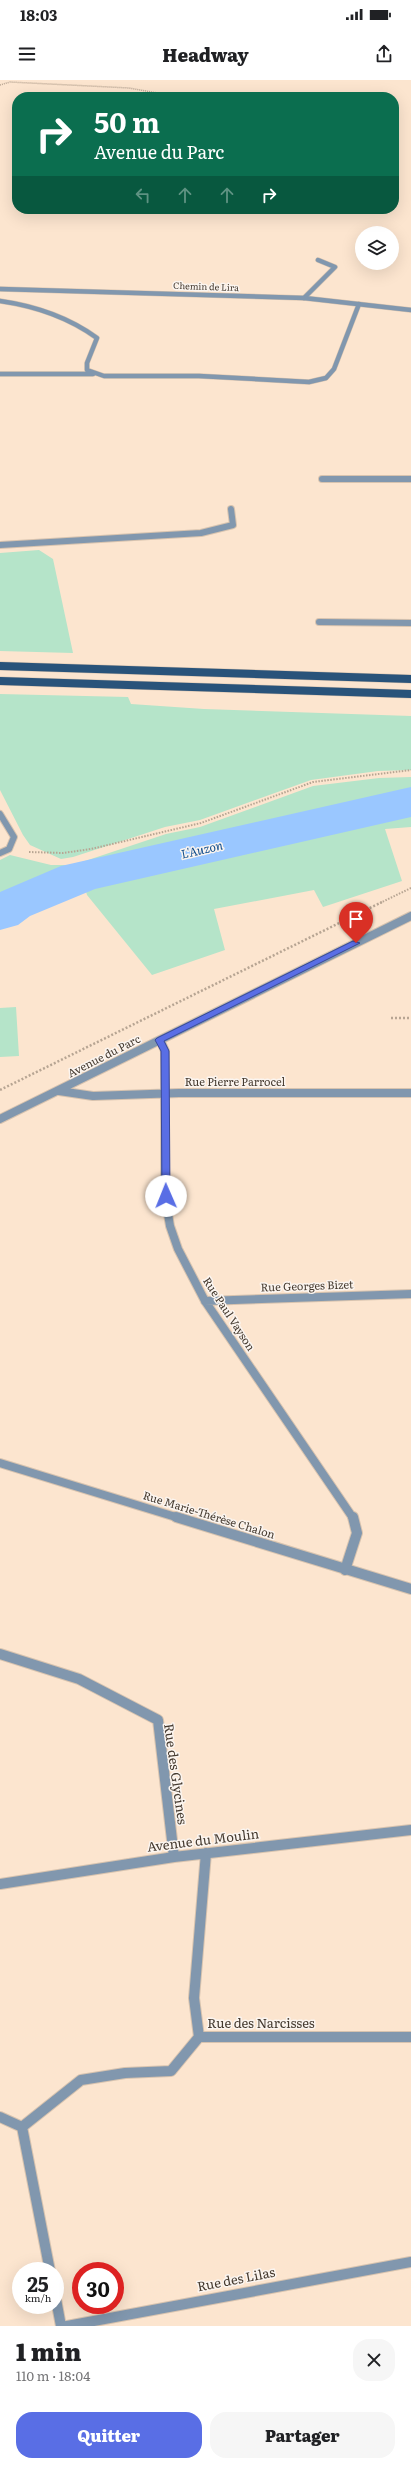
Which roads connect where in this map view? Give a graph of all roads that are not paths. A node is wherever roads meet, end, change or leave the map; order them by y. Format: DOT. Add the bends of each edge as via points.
graph roads {
  1 [pos="318,260"];
  2 [pos="0,289"];
  3 [pos="304,298"];
  4 [pos="0,301"];
  5 [pos="359,304"];
  6 [pos="411,310"];
  7 [pos="97,373"];
  8 [pos="0,374"];
  9 [pos="322,479"];
  10 [pos="411,479"];
  11 [pos="231,509"];
  12 [pos="0,545"];
  13 [pos="319,622"];
  14 [pos="411,623"];
  15 [pos="0,666"];
  16 [pos="411,678"];
  17 [pos="0,681"];
  18 [pos="411,694"];
  19 [pos="0,814"];
  20 [pos="0,853"];
  21 [pos="411,916"];
  22 [pos="160,1040"];
  23 [pos="59,1091"];
  24 [pos="411,1093"];
  25 [pos="164,1094"];
  26 [pos="0,1118"];
  27 [pos="411,1294"];
  28 [pos="204,1301"];
  29 [pos="0,1463"];
  30 [pos="344,1570"];
  31 [pos="411,1589"];
  32 [pos="0,1654"];
  33 [pos="411,1830"];
  34 [pos="206,1853"];
  35 [pos="174,1856"];
  36 [pos="0,1884"];
  37 [pos="411,2037"];
  38 [pos="199,2038"];
  39 [pos="0,2117"];
  40 [pos="22,2127"];
  41 [pos="48,2262"];
  42 [pos="411,2262"];
  43 [pos="59,2314"];
  44 [pos="61,2326"];
  45 [pos="66,2326"];
  1 -- 3 [label="street" via="335,267"];
  2 -- 3 [label="street, Chemin de Lira"];
  3 -- 5 [label="street, Chemin de Lira"];
  4 -- 7 [label="street" via="28,305 87,329 97,338 87,370"];
  5 -- 6 [label="street, Chemin de Lira"];
  5 -- 7 [label="street" via="334,369 326,378 309,382 199,376 104,376"];
  7 -- 8 [label="street"];
  9 -- 10 [label="street"];
  11 -- 12 [label="street" via="233,525 201,532"];
  13 -- 14 [label="street"];
  15 -- 16 [label="main road"];
  17 -- 18 [label="main road"];
  19 -- 20 [label="street" via="14,837 9,849"];
  21 -- 22 [label="street, Avenue du Parc"];
  22 -- 23 [label="street, Avenue du Parc"];
  22 -- 25 [label="street, Rue Paul Vayson" via="165,1051"];
  23 -- 25 [label="street, Rue Pierre Parrocel" via="93,1096"];
  23 -- 26 [label="street, Avenue du Parc"];
  24 -- 25 [label="street, Rue Pierre Parrocel"];
  25 -- 28 [label="street, Rue Paul Vayson" via="166,1196 170,1226 178,1249"];
  27 -- 28 [label="street, Rue Georges Bizet"];
  28 -- 30 [label="street, Rue Paul Vayson" via="352,1515 357,1534"];
  29 -- 30 [label="street, Rue Marie-Thérèse Chalon"];
  30 -- 31 [label="street, Rue Marie-Thérèse Chalon"];
  32 -- 35 [label="street, Rue des Glycines" via="79,1679 158,1720"];
  33 -- 34 [label="street, Avenue du Moulin"];
  34 -- 35 [label="street, Avenue du Moulin"];
  34 -- 38 [label="street" via="194,1998"];
  35 -- 36 [label="street, Avenue du Moulin"];
  37 -- 38 [label="street, Rue des Narcisses"];
  38 -- 40 [label="street, Rue des Narcisses" via="171,2071 125,2073 81,2080"];
  39 -- 40 [label="street"];
  40 -- 41 [label="street"];
  42 -- 45 [label="street, Rue des Lilas"];
  43 -- 44 [label="street"];
}
